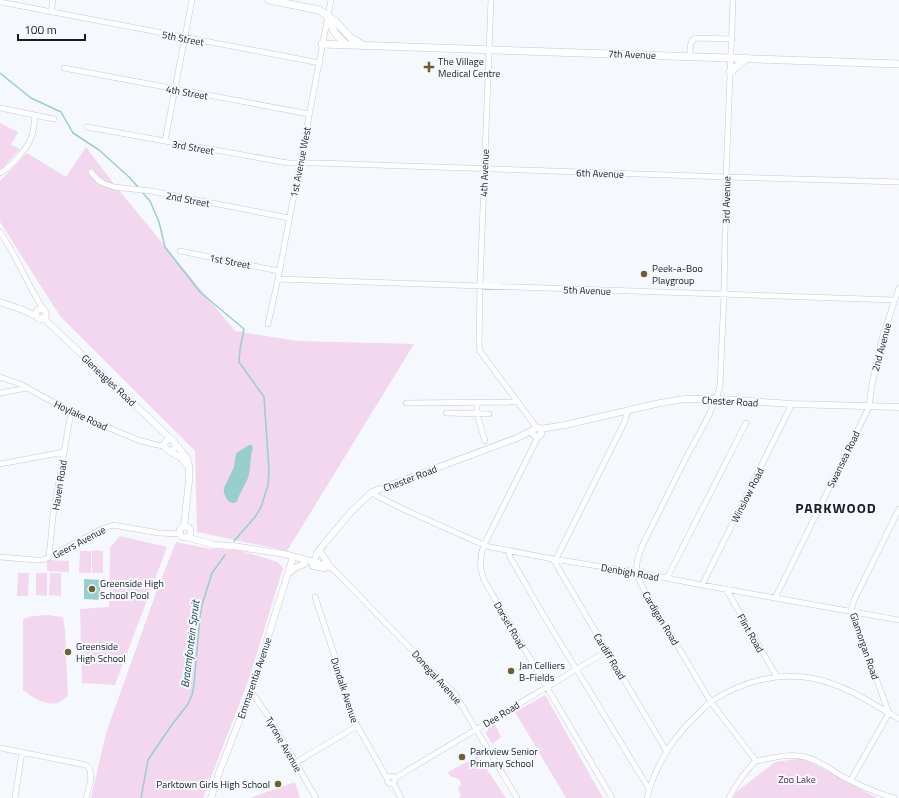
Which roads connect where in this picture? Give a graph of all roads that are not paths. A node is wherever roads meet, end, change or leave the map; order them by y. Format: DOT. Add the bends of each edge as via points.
graph roads {
  1 [pos="53,0"];
  2 [pos="192,0"];
  3 [pos="269,0"];
  4 [pos="331,0"];
  5 [pos="491,0"];
  6 [pos="733,0"];
  7 [pos="0,2"];
  8 [pos="51,12"];
  9 [pos="327,16"];
  10 [pos="185,38"];
  11 [pos="732,39"];
  12 [pos="322,44"];
  13 [pos="348,45"];
  14 [pos="364,45"];
  15 [pos="489,50"];
  16 [pos="690,56"];
  17 [pos="731,58"];
  18 [pos="747,58"];
  19 [pos="320,63"];
  20 [pos="899,64"];
  21 [pos="64,68"];
  22 [pos="730,72"];
  23 [pos="175,90"];
  24 [pos="0,108"];
  25 [pos="309,114"];
  26 [pos="35,116"];
  27 [pos="54,119"];
  28 [pos="87,127"];
  29 [pos="165,142"];
  30 [pos="300,163"];
  31 [pos="484,169"];
  32 [pos="91,172"];
  33 [pos="0,174"];
  34 [pos="726,177"];
  35 [pos="899,182"];
  36 [pos="289,218"];
  37 [pos="0,232"];
  38 [pos="180,251"];
  39 [pos="280,271"];
  40 [pos="278,279"];
  41 [pos="480,286"];
  42 [pos="899,288"];
  43 [pos="724,294"];
  44 [pos="895,300"];
  45 [pos="0,302"];
  46 [pos="41,314"];
  47 [pos="268,324"];
  48 [pos="0,376"];
  49 [pos="27,388"];
  50 [pos="0,394"];
  51 [pos="717,399"];
  52 [pos="518,402"];
  53 [pos="477,403"];
  54 [pos="406,404"];
  55 [pos="792,404"];
  56 [pos="869,407"];
  57 [pos="899,407"];
  58 [pos="628,410"];
  59 [pos="71,412"];
  60 [pos="446,413"];
  61 [pos="477,414"];
  62 [pos="489,414"];
  63 [pos="746,423"];
  64 [pos="164,432"];
  65 [pos="536,432"];
  66 [pos="485,441"];
  67 [pos="174,442"];
  68 [pos="167,447"];
  69 [pos="64,452"];
  70 [pos="0,464"];
  71 [pos="188,468"];
  72 [pos="372,492"];
  73 [pos="899,509"];
  74 [pos="184,526"];
  75 [pos="191,530"];
  76 [pos="184,536"];
  77 [pos="198,540"];
  78 [pos="484,545"];
  79 [pos="508,550"];
  80 [pos="319,554"];
  81 [pos="0,557"];
  82 [pos="49,557"];
  83 [pos="292,558"];
  84 [pos="555,559"];
  85 [pos="302,561"];
  86 [pos="315,565"];
  87 [pos="334,570"];
  88 [pos="636,572"];
  89 [pos="287,575"];
  90 [pos="667,578"];
  91 [pos="702,585"];
  92 [pos="726,589"];
  93 [pos="315,597"];
  94 [pos="775,598"];
  95 [pos="851,611"];
  96 [pos="899,620"];
  97 [pos="607,652"];
  98 [pos="576,670"];
  99 [pos="777,678"];
  100 [pos="546,687"];
  101 [pos="251,691"];
  102 [pos="711,702"];
  103 [pos="889,713"];
  104 [pos="899,719"];
  105 [pos="357,726"];
  106 [pos="476,729"];
  107 [pos="0,748"];
  108 [pos="22,752"];
  109 [pos="667,752"];
  110 [pos="756,761"];
  111 [pos="295,763"];
  112 [pos="387,778"];
  113 [pos="395,778"];
  114 [pos="851,780"];
  115 [pos="393,784"];
  116 [pos="649,789"];
  117 [pos="14,798"];
  118 [pos="86,798"];
  119 [pos="211,798"];
  120 [pos="316,798"];
  121 [pos="401,798"];
  122 [pos="517,798"];
  123 [pos="612,798"];
  124 [pos="646,798"];
  125 [pos="729,798"];
  126 [pos="894,798"];
  1 -- 8 [label="street"];
  2 -- 10 [label="street"];
  3 -- 9 [label="main road" via="316,9"];
  4 -- 9 [label="street, 1st Avenue West"];
  5 -- 15 [label="street, 4th Avenue"];
  6 -- 11 [label="street, 3rd Avenue"];
  7 -- 8 [label="street, 5th Street"];
  8 -- 10 [label="street, 5th Street"];
  9 -- 12 [label="street, 1st Avenue West"];
  9 -- 13 [label="main road" via="330,26"];
  9 -- 14 [label="main road" via="354,40"];
  10 -- 19 [label="street, 5th Street"];
  10 -- 23 [label="street"];
  11 -- 16 [label="street" via="695,38 692,40"];
  11 -- 17 [label="street, 3rd Avenue"];
  12 -- 13 [label="main road, 7th Avenue"];
  12 -- 19 [label="street, 1st Avenue West"];
  13 -- 14 [label="main road, 7th Avenue"];
  14 -- 15 [label="main road, 7th Avenue"];
  15 -- 16 [label="main road, 7th Avenue"];
  15 -- 31 [label="street, 4th Avenue"];
  16 -- 17 [label="main road, 7th Avenue"];
  17 -- 18 [label="main road, 7th Avenue"];
  17 -- 22 [label="street, 3rd Avenue"];
  18 -- 20 [label="main road, 7th Avenue"];
  18 -- 22 [label="main road"];
  19 -- 25 [label="street, 1st Avenue West"];
  21 -- 23 [label="street, 4th Street"];
  22 -- 34 [label="street, 3rd Avenue"];
  23 -- 25 [label="street, 4th Street"];
  23 -- 29 [label="street"];
  24 -- 26 [label="street"];
  25 -- 30 [label="street, 1st Avenue West"];
  26 -- 27 [label="street"];
  26 -- 33 [label="street" via="30,140 19,156"];
  28 -- 29 [label="street, 3rd Street"];
  29 -- 30 [label="street, 3rd Street"];
  30 -- 31 [label="street, 6th Avenue"];
  30 -- 36 [label="street, 1st Avenue West"];
  31 -- 34 [label="street, 6th Avenue"];
  31 -- 41 [label="street, 4th Avenue"];
  32 -- 36 [label="street, 2nd Street" via="98,180 110,186 151,191"];
  34 -- 35 [label="street, 6th Avenue"];
  34 -- 43 [label="street, 3rd Avenue"];
  36 -- 39 [label="street, 1st Avenue West"];
  37 -- 46 [label="street" via="15,257"];
  38 -- 39 [label="street, 1st Street"];
  39 -- 40 [label="street, 1st Avenue West"];
  40 -- 41 [label="street, 5th Avenue"];
  40 -- 47 [label="street, 1st Avenue West"];
  41 -- 43 [label="street, 5th Avenue"];
  41 -- 52 [label="street, 4th Avenue" via="480,351"];
  42 -- 44 [label="street, 2nd Avenue"];
  43 -- 44 [label="street, 5th Avenue"];
  43 -- 51 [label="street, 3rd Avenue" via="720,386"];
  44 -- 56 [label="street, 2nd Avenue" via="882,338"];
  45 -- 46 [label="street"];
  46 -- 64 [label="street, Gleneagles Road"];
  48 -- 49 [label="street, Hoylake Road"];
  49 -- 50 [label="street"];
  49 -- 59 [label="street, Hoylake Road"];
  51 -- 55 [label="street, Chester Road"];
  51 -- 58 [label="street, Chester Road" via="674,400"];
  51 -- 88 [label="street" via="642,546"];
  52 -- 53 [label="street"];
  52 -- 65 [label="street" via="531,419"];
  53 -- 54 [label="street"];
  53 -- 61 [label="street"];
  55 -- 56 [label="street, Chester Road"];
  55 -- 91 [label="street, Winslow Road"];
  56 -- 57 [label="street, Chester Road"];
  56 -- 94 [label="street, Swansea Road"];
  58 -- 65 [label="street, Chester Road"];
  58 -- 84 [label="street" via="624,423"];
  59 -- 68 [label="street, Hoylake Road" via="138,440"];
  59 -- 69 [label="street, Haven Road"];
  60 -- 61 [label="street"];
  61 -- 62 [label="street"];
  61 -- 66 [label="street"];
  63 -- 90 [label="street"];
  64 -- 67 [label="street, Gleneagles Road"];
  64 -- 68 [label="street"];
  65 -- 72 [label="street, Chester Road"];
  65 -- 78 [label="street, Dorset Road" via="535,445"];
  67 -- 68 [label="street" via="169,440"];
  67 -- 68 [label="street" via="174,449"];
  67 -- 71 [label="street, Gleneagles Road" via="187,458"];
  68 -- 71 [label="street" via="183,460"];
  69 -- 70 [label="street"];
  69 -- 82 [label="street, Haven Road"];
  71 -- 74 [label="street, Gleneagles Road"];
  72 -- 78 [label="street, Denbigh Road" via="403,509"];
  72 -- 80 [label="street, Chester Road" via="351,512 322,546"];
  73 -- 95 [label="street, Glamorgan Road"];
  74 -- 75 [label="street"];
  74 -- 76 [label="street" via="180,530"];
  75 -- 76 [label="street" via="190,535"];
  75 -- 77 [label="street"];
  76 -- 77 [label="street"];
  76 -- 82 [label="street, Geers Avenue" via="113,525"];
  77 -- 83 [label="street"];
  78 -- 79 [label="street, Denbigh Road"];
  78 -- 100 [label="street, Dorset Road" via="480,563 485,582"];
  79 -- 84 [label="street, Denbigh Road"];
  79 -- 98 [label="street"];
  80 -- 85 [label="street"];
  80 -- 86 [label="street, Chester Road"];
  80 -- 87 [label="street"];
  81 -- 82 [label="street, Geers Avenue" via="36,560"];
  83 -- 85 [label="street"];
  83 -- 89 [label="street, Emmarentia Avenue"];
  84 -- 88 [label="street, Denbigh Road"];
  84 -- 97 [label="street, Cardiff Road"];
  85 -- 86 [label="street"];
  85 -- 89 [label="street"];
  86 -- 87 [label="street"];
  87 -- 106 [label="street, Donegal Avenue" via="455,694"];
  88 -- 90 [label="street, Denbigh Road"];
  88 -- 102 [label="street, Cardigan Road"];
  89 -- 101 [label="street, Emmarentia Avenue"];
  90 -- 91 [label="street, Denbigh Road"];
  91 -- 92 [label="street, Denbigh Road"];
  92 -- 94 [label="street, Denbigh Road"];
  92 -- 99 [label="street, Flint Road"];
  93 -- 105 [label="street, Dundalk Avenue"];
  94 -- 95 [label="street, Denbigh Road"];
  95 -- 96 [label="street, Denbigh Road"];
  95 -- 103 [label="street, Glamorgan Road"];
  97 -- 98 [label="street, Dee Road"];
  97 -- 109 [label="street, Cardiff Road"];
  98 -- 100 [label="street, Dee Road"];
  98 -- 116 [label="street"];
  99 -- 102 [label="street" via="741,686"];
  99 -- 103 [label="street" via="794,676 827,682 843,687"];
  100 -- 106 [label="street, Dee Road"];
  100 -- 123 [label="street, Dorset Road"];
  101 -- 111 [label="street, Tyrone Avenue"];
  101 -- 119 [label="street, Emmarentia Avenue"];
  102 -- 109 [label="street" via="675,738"];
  102 -- 110 [label="street, Cardigan Road"];
  103 -- 104 [label="street"];
  103 -- 114 [label="street"];
  105 -- 111 [label="street"];
  105 -- 112 [label="street, Dundalk Avenue"];
  106 -- 113 [label="street, Dee Road"];
  106 -- 122 [label="street, Donegal Avenue"];
  107 -- 108 [label="street"];
  108 -- 117 [label="street"];
  108 -- 118 [label="street" via="88,766 91,776"];
  109 -- 116 [label="street"];
  110 -- 114 [label="street" via="783,756 806,757"];
  110 -- 125 [label="street"];
  111 -- 120 [label="street, Tyrone Avenue"];
  112 -- 113 [label="street"];
  112 -- 115 [label="street" via="388,783"];
  113 -- 115 [label="street"];
  114 -- 126 [label="street" via="874,792"];
  115 -- 121 [label="street"];
  116 -- 124 [label="street"];
}
